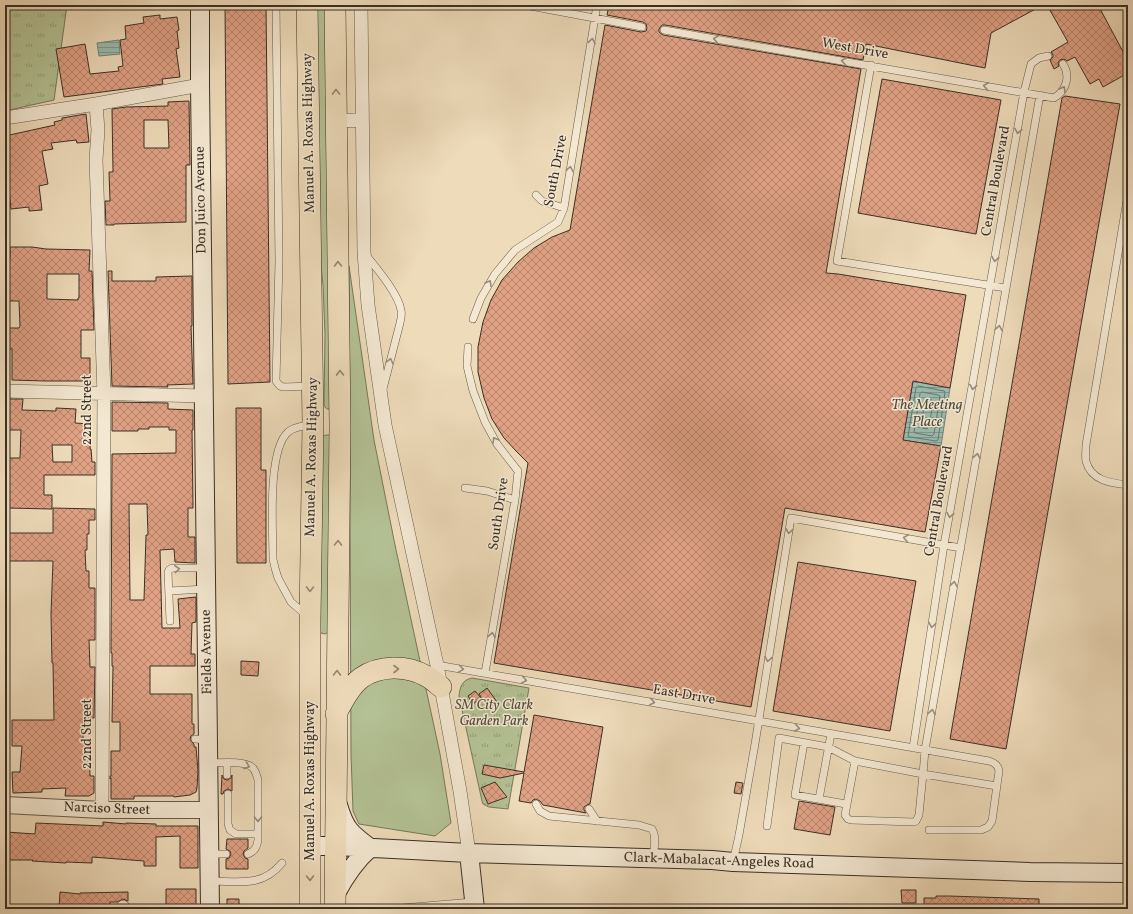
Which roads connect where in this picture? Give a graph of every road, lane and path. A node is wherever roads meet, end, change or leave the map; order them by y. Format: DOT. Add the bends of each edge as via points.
graph roads {
  1 [pos="200,5"];
  2 [pos="276,5"];
  3 [pos="307,5"];
  4 [pos="335,5"];
  5 [pos="361,5"];
  6 [pos="524,5"];
  7 [pos="597,5"];
  8 [pos="595,18"];
  9 [pos="642,26"];
  10 [pos="664,30"];
  11 [pos="1048,56"];
  12 [pos="1063,64"];
  13 [pos="871,65"];
  14 [pos="200,85"];
  15 [pos="1024,92"];
  16 [pos="1040,95"];
  17 [pos="96,104"];
  18 [pos="5,118"];
  19 [pos="337,120"];
  20 [pos="362,120"];
  21 [pos="1128,194"];
  22 [pos="536,195"];
  23 [pos="564,208"];
  24 [pos="364,252"];
  25 [pos="312,279"];
  26 [pos="991,285"];
  27 [pos="1006,288"];
  28 [pos="473,319"];
  29 [pos="468,346"];
  30 [pos="313,386"];
  31 [pos="5,391"];
  32 [pos="104,394"];
  33 [pos="204,396"];
  34 [pos="380,399"];
  35 [pos="340,407"];
  36 [pos="313,424"];
  37 [pos="1128,485"];
  38 [pos="465,488"];
  39 [pos="516,500"];
  40 [pos="944,545"];
  41 [pos="961,548"];
  42 [pos="206,568"];
  43 [pos="206,589"];
  44 [pos="169,591"];
  45 [pos="310,618"];
  46 [pos="170,621"];
  47 [pos="437,665"];
  48 [pos="485,673"];
  49 [pos="441,687"];
  50 [pos="336,714"];
  51 [pos="758,721"];
  52 [pos="831,734"];
  53 [pos="804,743"];
  54 [pos="828,747"];
  55 [pos="913,748"];
  56 [pos="925,750"];
  57 [pos="855,760"];
  58 [pos="227,763"];
  59 [pos="208,764"];
  60 [pos="923,774"];
  61 [pos="227,775"];
  62 [pos="997,786"];
  63 [pos="228,794"];
  64 [pos="335,797"];
  65 [pos="819,799"];
  66 [pos="536,804"];
  67 [pos="846,804"];
  68 [pos="5,805"];
  69 [pos="589,809"];
  70 [pos="102,810"];
  71 [pos="209,810"];
  72 [pos="597,821"];
  73 [pos="767,826"];
  74 [pos="929,830"];
  75 [pos="258,834"];
  76 [pos="310,846"];
  77 [pos="336,846"];
  78 [pos="370,848"];
  79 [pos="469,853"];
  80 [pos="248,854"];
  81 [pos="653,859"];
  82 [pos="733,862"];
  83 [pos="282,863"];
  84 [pos="1128,873"];
  85 [pos="210,881"];
  86 [pos="335,902"];
  87 [pos="475,905"];
  88 [pos="210,909"];
  89 [pos="310,909"];
  90 [pos="390,909"];
  91 [pos="393,909"];
  1 -- 14 [label="main road, Don Juico Avenue"];
  2 -- 30 [label="lane" via="279,253 276,381 284,387"];
  3 -- 25 [label="main road, Manuel A. Roxas Highway"];
  19 -- 4 [label="main road, Manuel A. Roxas Highway, one-way"];
  5 -- 20 [label="street"];
  6 -- 8 [label="lane"];
  7 -- 8 [label="lane, South Drive"];
  8 -- 9 [label="lane"];
  23 -- 8 [label="lane, South Drive, one-way"];
  13 -- 10 [label="lane, West Drive, one-way" via="771,45"];
  11 -- 15 [label="lane, Central Boulevard" via="1039,58 1031,64"];
  16 -- 12 [label="lane, West Drive, one-way" via="1054,98 1060,94 1066,85 1067,74"];
  15 -- 13 [label="lane, West Drive, one-way"];
  13 -- 26 [label="lane" via="836,261"];
  14 -- 17 [label="street"];
  14 -- 33 [label="main road, Don Juico Avenue"];
  15 -- 16 [label="lane, West Drive"];
  15 -- 26 [label="lane, Central Boulevard, one-way"];
  16 -- 27 [label="lane, Central Boulevard"];
  17 -- 18 [label="street"];
  17 -- 32 [label="street, 22nd Street"];
  19 -- 20 [label="street"];
  35 -- 19 [label="main road, Manuel A. Roxas Highway, one-way"];
  20 -- 24 [label="street"];
  21 -- 37 [label="lane" via="1086,445 1086,461 1097,478 1109,483"];
  22 -- 23 [label="lane" via="542,201"];
  28 -- 23 [label="lane, South Drive, one-way" via="481,298 495,274 515,250 558,222"];
  24 -- 34 [label="street"];
  34 -- 24 [label="lane, one-way" via="402,312 399,302"];
  25 -- 30 [label="main road, Manuel A. Roxas Highway"];
  25 -- 35 [label="main road" via="317,289 320,419 326,422 334,420"];
  26 -- 27 [label="lane"];
  26 -- 40 [label="lane, Central Boulevard, one-way"];
  41 -- 27 [label="lane, Central Boulevard, one-way"];
  39 -- 29 [label="lane, South Drive, one-way" via="518,472 484,422 467,366"];
  30 -- 36 [label="main road, Manuel A. Roxas Highway"];
  31 -- 32 [label="street"];
  32 -- 33 [label="street"];
  32 -- 70 [label="street, 22nd Street"];
  33 -- 42 [label="main road, Fields Avenue"];
  34 -- 47 [label="street"];
  50 -- 35 [label="main road, Manuel A. Roxas Highway, one-way"];
  36 -- 45 [label="main road, Manuel A. Roxas Highway, one-way"];
  36 -- 45 [label="lane" via="288,432 283,439 276,456 273,493 275,568 291,602"];
  38 -- 39 [label="lane" via="487,491"];
  48 -- 39 [label="lane, South Drive, one-way"];
  40 -- 41 [label="lane"];
  40 -- 51 [label="lane, one-way" via="791,518"];
  40 -- 55 [label="lane, Central Boulevard, one-way"];
  56 -- 41 [label="lane, Central Boulevard, one-way"];
  42 -- 43 [label="main road, Fields Avenue"];
  44 -- 42 [label="lane, one-way" via="168,572 172,568"];
  43 -- 44 [label="lane"];
  43 -- 59 [label="main road, Fields Avenue" via="202,740"];
  44 -- 46 [label="lane"];
  45 -- 76 [label="main road, Manuel A. Roxas Highway"];
  47 -- 48 [label="lane, East Drive, one-way"];
  47 -- 49 [label="street"];
  48 -- 51 [label="lane, East Drive, one-way"];
  50 -- 49 [label="main road, one-way" via="360,679 374,671 390,668 409,669 426,676"];
  49 -- 79 [label="street"];
  50 -- 64 [label="main road, Manuel A. Roxas Highway"];
  51 -- 52 [label="lane, East Drive, one-way"];
  51 -- 82 [label="lane"];
  52 -- 54 [label="lane"];
  52 -- 55 [label="lane, East Drive"];
  53 -- 54 [label="lane"];
  53 -- 65 [label="lane" via="795,795"];
  53 -- 73 [label="lane" via="779,738"];
  54 -- 57 [label="lane"];
  54 -- 65 [label="lane"];
  55 -- 56 [label="lane, East Drive"];
  56 -- 60 [label="lane, Central Boulevard"];
  56 -- 62 [label="lane, East Drive" via="996,764 999,771"];
  57 -- 60 [label="lane"];
  57 -- 67 [label="lane"];
  58 -- 59 [label="lane"];
  58 -- 61 [label="lane"];
  58 -- 75 [label="lane, one-way" via="249,766 256,774"];
  59 -- 71 [label="main road, Fields Avenue"];
  60 -- 62 [label="lane"];
  60 -- 67 [label="lane, Central Boulevard" via="918,815 914,822 848,819 845,815"];
  62 -- 74 [label="lane" via="992,821 988,827 981,830"];
  63 -- 75 [label="lane" via="230,830 236,834"];
  64 -- 77 [label="main road, Manuel A. Roxas Highway"];
  64 -- 78 [label="main road" via="348,829"];
  65 -- 67 [label="lane"];
  66 -- 72 [label="lane" via="540,811 549,816"];
  68 -- 70 [label="street, Narciso Street"];
  69 -- 72 [label="lane"];
  70 -- 71 [label="street, Narciso Street"];
  71 -- 85 [label="main road, Fields Avenue" via="218,854"];
  72 -- 81 [label="lane" via="640,825 652,829 655,833"];
  75 -- 80 [label="lane" via="256,848"];
  76 -- 77 [label="main road, Clark-Mabalacat-Angeles Road"];
  76 -- 89 [label="main road, Manuel A. Roxas Highway, one-way"];
  77 -- 78 [label="main road, Clark-Mabalacat-Angeles Road"];
  77 -- 86 [label="main road, Manuel A. Roxas Highway"];
  78 -- 79 [label="main road, Clark-Mabalacat-Angeles Road"];
  78 -- 86 [label="main road" via="353,867"];
  79 -- 81 [label="main road, Clark-Mabalacat-Angeles Road"];
  79 -- 87 [label="main road"];
  81 -- 82 [label="main road, Clark-Mabalacat-Angeles Road"];
  82 -- 84 [label="main road, Clark-Mabalacat-Angeles Road"];
  83 -- 85 [label="lane" via="272,873 258,880"];
  85 -- 88 [label="main road, Fields Avenue"];
  87 -- 91 [label="lane"];
  90 -- 91 [label="lane"];
}
